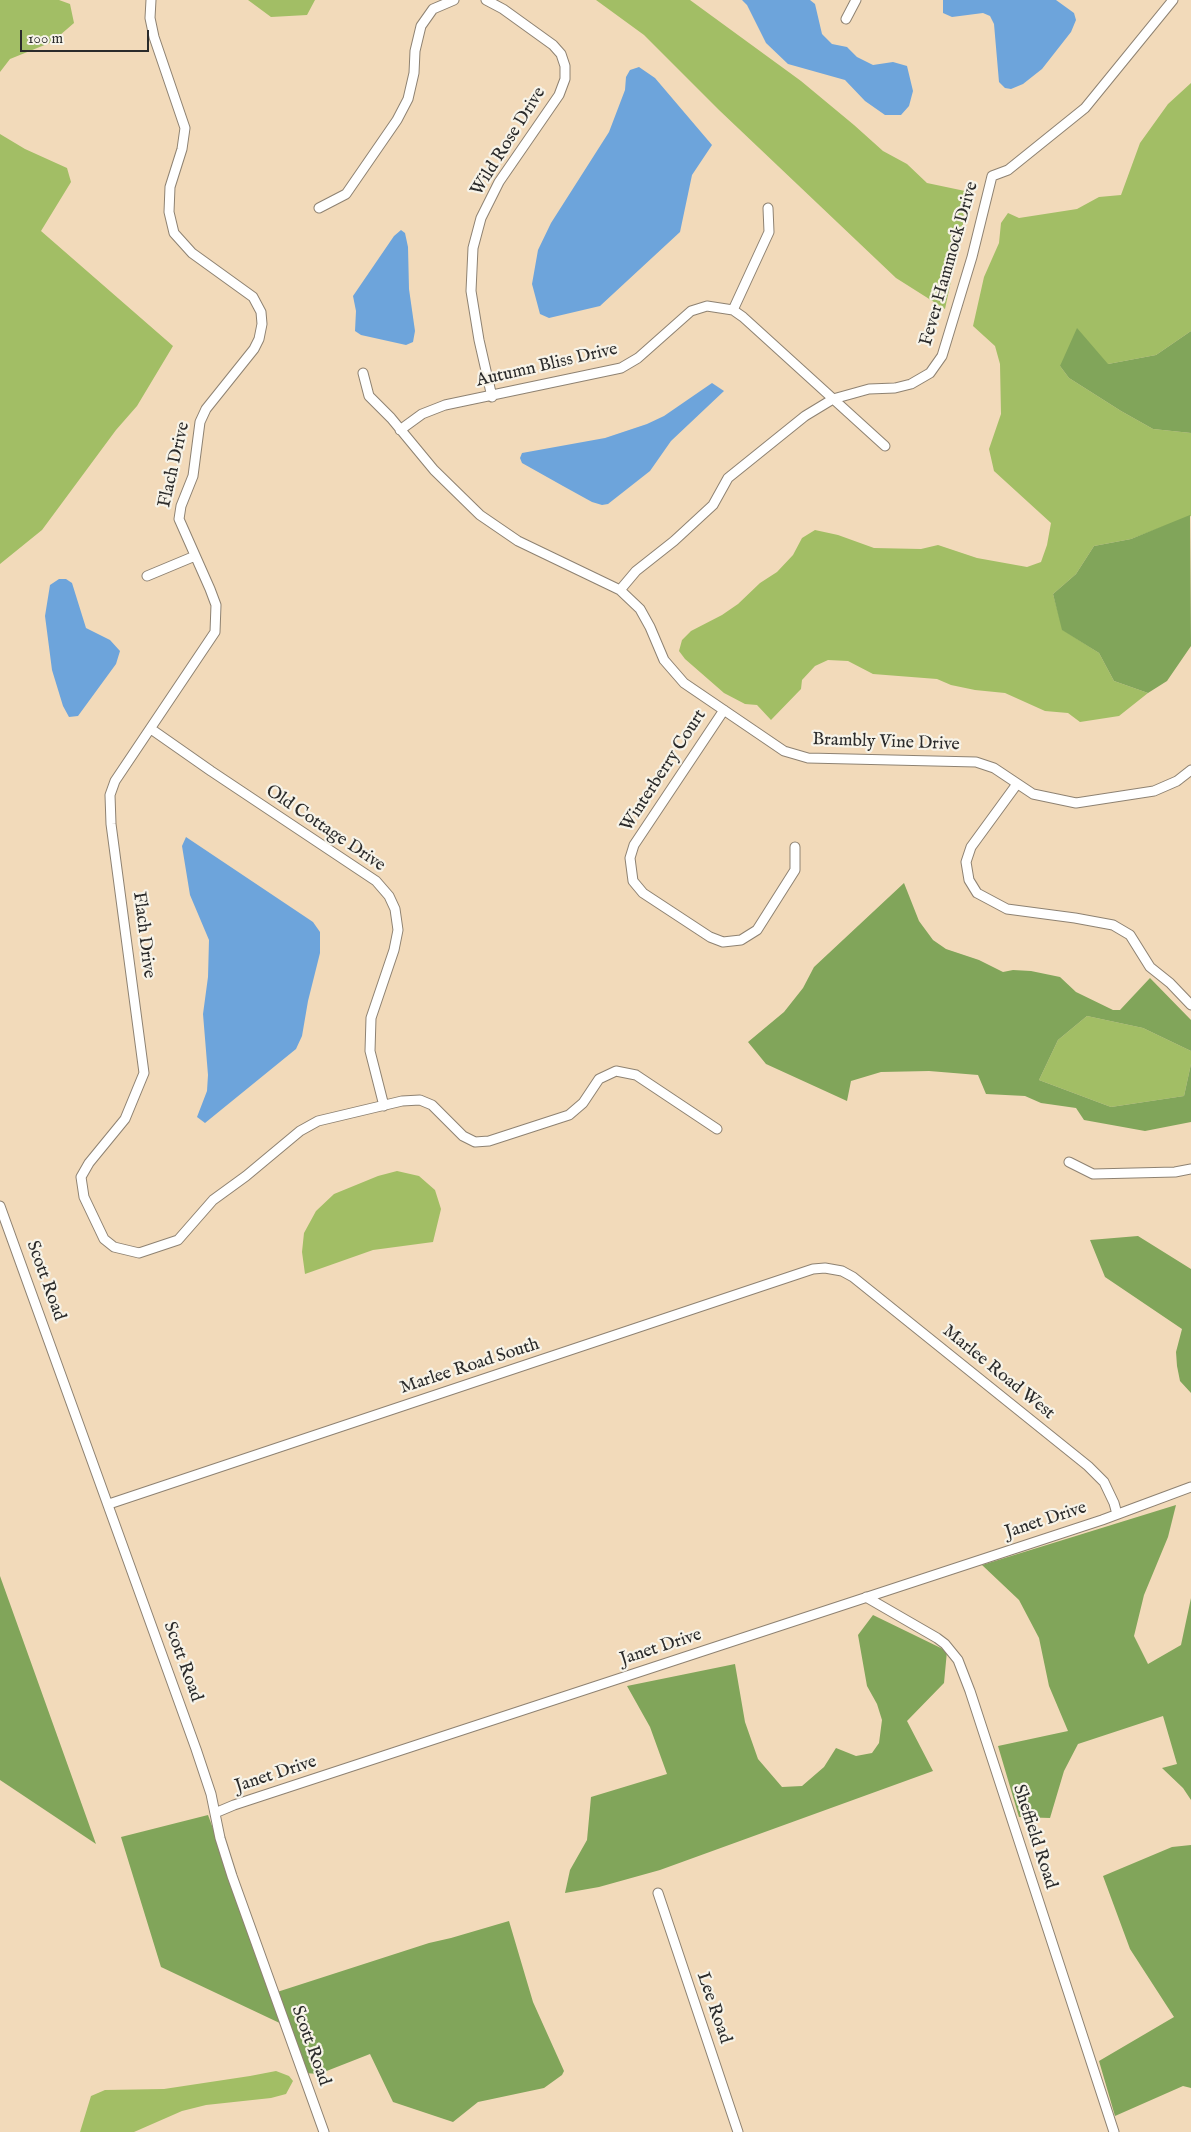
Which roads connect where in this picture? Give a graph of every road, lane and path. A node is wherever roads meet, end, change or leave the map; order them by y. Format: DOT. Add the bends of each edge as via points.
graph roads {
  1 [pos="151,0"];
  2 [pos="454,0"];
  3 [pos="486,0"];
  4 [pos="856,0"];
  5 [pos="1169,1"];
  6 [pos="846,19"];
  7 [pos="319,208"];
  8 [pos="768,208"];
  9 [pos="733,310"];
  10 [pos="363,373"];
  11 [pos="492,397"];
  12 [pos="834,399"];
  13 [pos="400,430"];
  14 [pos="884,446"];
  15 [pos="195,556"];
  16 [pos="147,576"];
  17 [pos="620,590"];
  18 [pos="724,710"];
  19 [pos="151,729"];
  20 [pos="1191,770"];
  21 [pos="1017,784"];
  22 [pos="795,848"];
  23 [pos="1191,1005"];
  24 [pos="384,1106"];
  25 [pos="717,1130"];
  26 [pos="1069,1162"];
  27 [pos="1191,1169"];
  28 [pos="0,1206"];
  29 [pos="842,1271"];
  30 [pos="1191,1487"];
  31 [pos="109,1504"];
  32 [pos="1117,1514"];
  33 [pos="866,1597"];
  34 [pos="215,1813"];
  35 [pos="658,1893"];
  36 [pos="324,2132"];
  37 [pos="738,2132"];
  38 [pos="1114,2132"];
  1 -- 15 [label="street, Flach Drive" via="154,37 185,128 170,187 169,212 174,233 192,253 253,296 262,324 254,349 206,409 200,422 193,476 179,519"];
  2 -- 7 [label="street" via="434,9 421,26 408,99 397,120 346,194"];
  3 -- 11 [label="street, Wild Rose Drive" via="554,45 565,66 565,79 559,95 499,182 481,218 473,248 471,292"];
  4 -- 6 [label="street"];
  5 -- 12 [label="street, Fever Hammock Drive" via="1086,108 1008,170 992,176 942,356 930,373 911,384 870,389"];
  8 -- 9 [label="street" via="769,232"];
  9 -- 11 [label="street, Autumn Bliss Drive" via="708,306 691,311 638,358 621,368"];
  9 -- 12 [label="street, Autumn Bliss Drive"];
  10 -- 13 [label="street, Brambly Vine Drive" via="369,396"];
  11 -- 13 [label="street, Autumn Bliss Drive" via="422,414"];
  12 -- 14 [label="street, Autumn Bliss Drive"];
  12 -- 17 [label="street, Fever Hammock Drive" via="805,416 728,478 712,505 636,571"];
  13 -- 17 [label="street, Brambly Vine Drive" via="434,470 480,514 518,541"];
  15 -- 16 [label="street"];
  15 -- 19 [label="street, Flach Drive" via="216,606 215,632"];
  17 -- 18 [label="street, Brambly Vine Drive" via="640,610 664,660 684,683"];
  18 -- 21 [label="street, Brambly Vine Drive" via="784,750 808,758 976,762 994,768"];
  18 -- 22 [label="street, Winterberry Court" via="634,845 630,858 633,881 643,893 710,937 723,942 741,940 756,930 795,870"];
  19 -- 24 [label="street, Old Cottage Drive" via="376,881 389,896 398,930 371,1018 370,1051"];
  19 -- 24 [label="street, Flach Drive" via="115,781 110,795 111,824 144,1073 125,1119 88,1163 81,1177 84,1197 104,1239 114,1247 139,1253 178,1240 213,1200 300,1131 318,1121"];
  20 -- 21 [label="street, Brambly Vine Drive" via="1177,781 1154,791 1076,803 1032,794"];
  21 -- 23 [label="street" via="971,847 966,862 969,880 977,893 1007,909 1113,925 1130,935 1150,967 1170,982"];
  24 -- 25 [label="street, Flach Drive" via="420,1100 443,1114 463,1136 475,1142 489,1141 569,1115 583,1103 599,1080 616,1071 636,1075"];
  26 -- 27 [label="street" via="1093,1174"];
  28 -- 31 [label="street, Scott Road"];
  29 -- 31 [label="street, Marlee Road South" via="813,1269"];
  29 -- 32 [label="street, Marlee Road West" via="1093,1470 1110,1492"];
  30 -- 32 [label="street, Janet Drive"];
  31 -- 34 [label="street, Scott Road" via="196,1749"];
  32 -- 33 [label="street, Janet Drive"];
  33 -- 34 [label="street, Janet Drive"];
  33 -- 38 [label="street, Sheffield Road" via="937,1638 958,1660"];
  34 -- 36 [label="street, Scott Road" via="232,1876"];
  35 -- 37 [label="street, Lee Road"];
}
